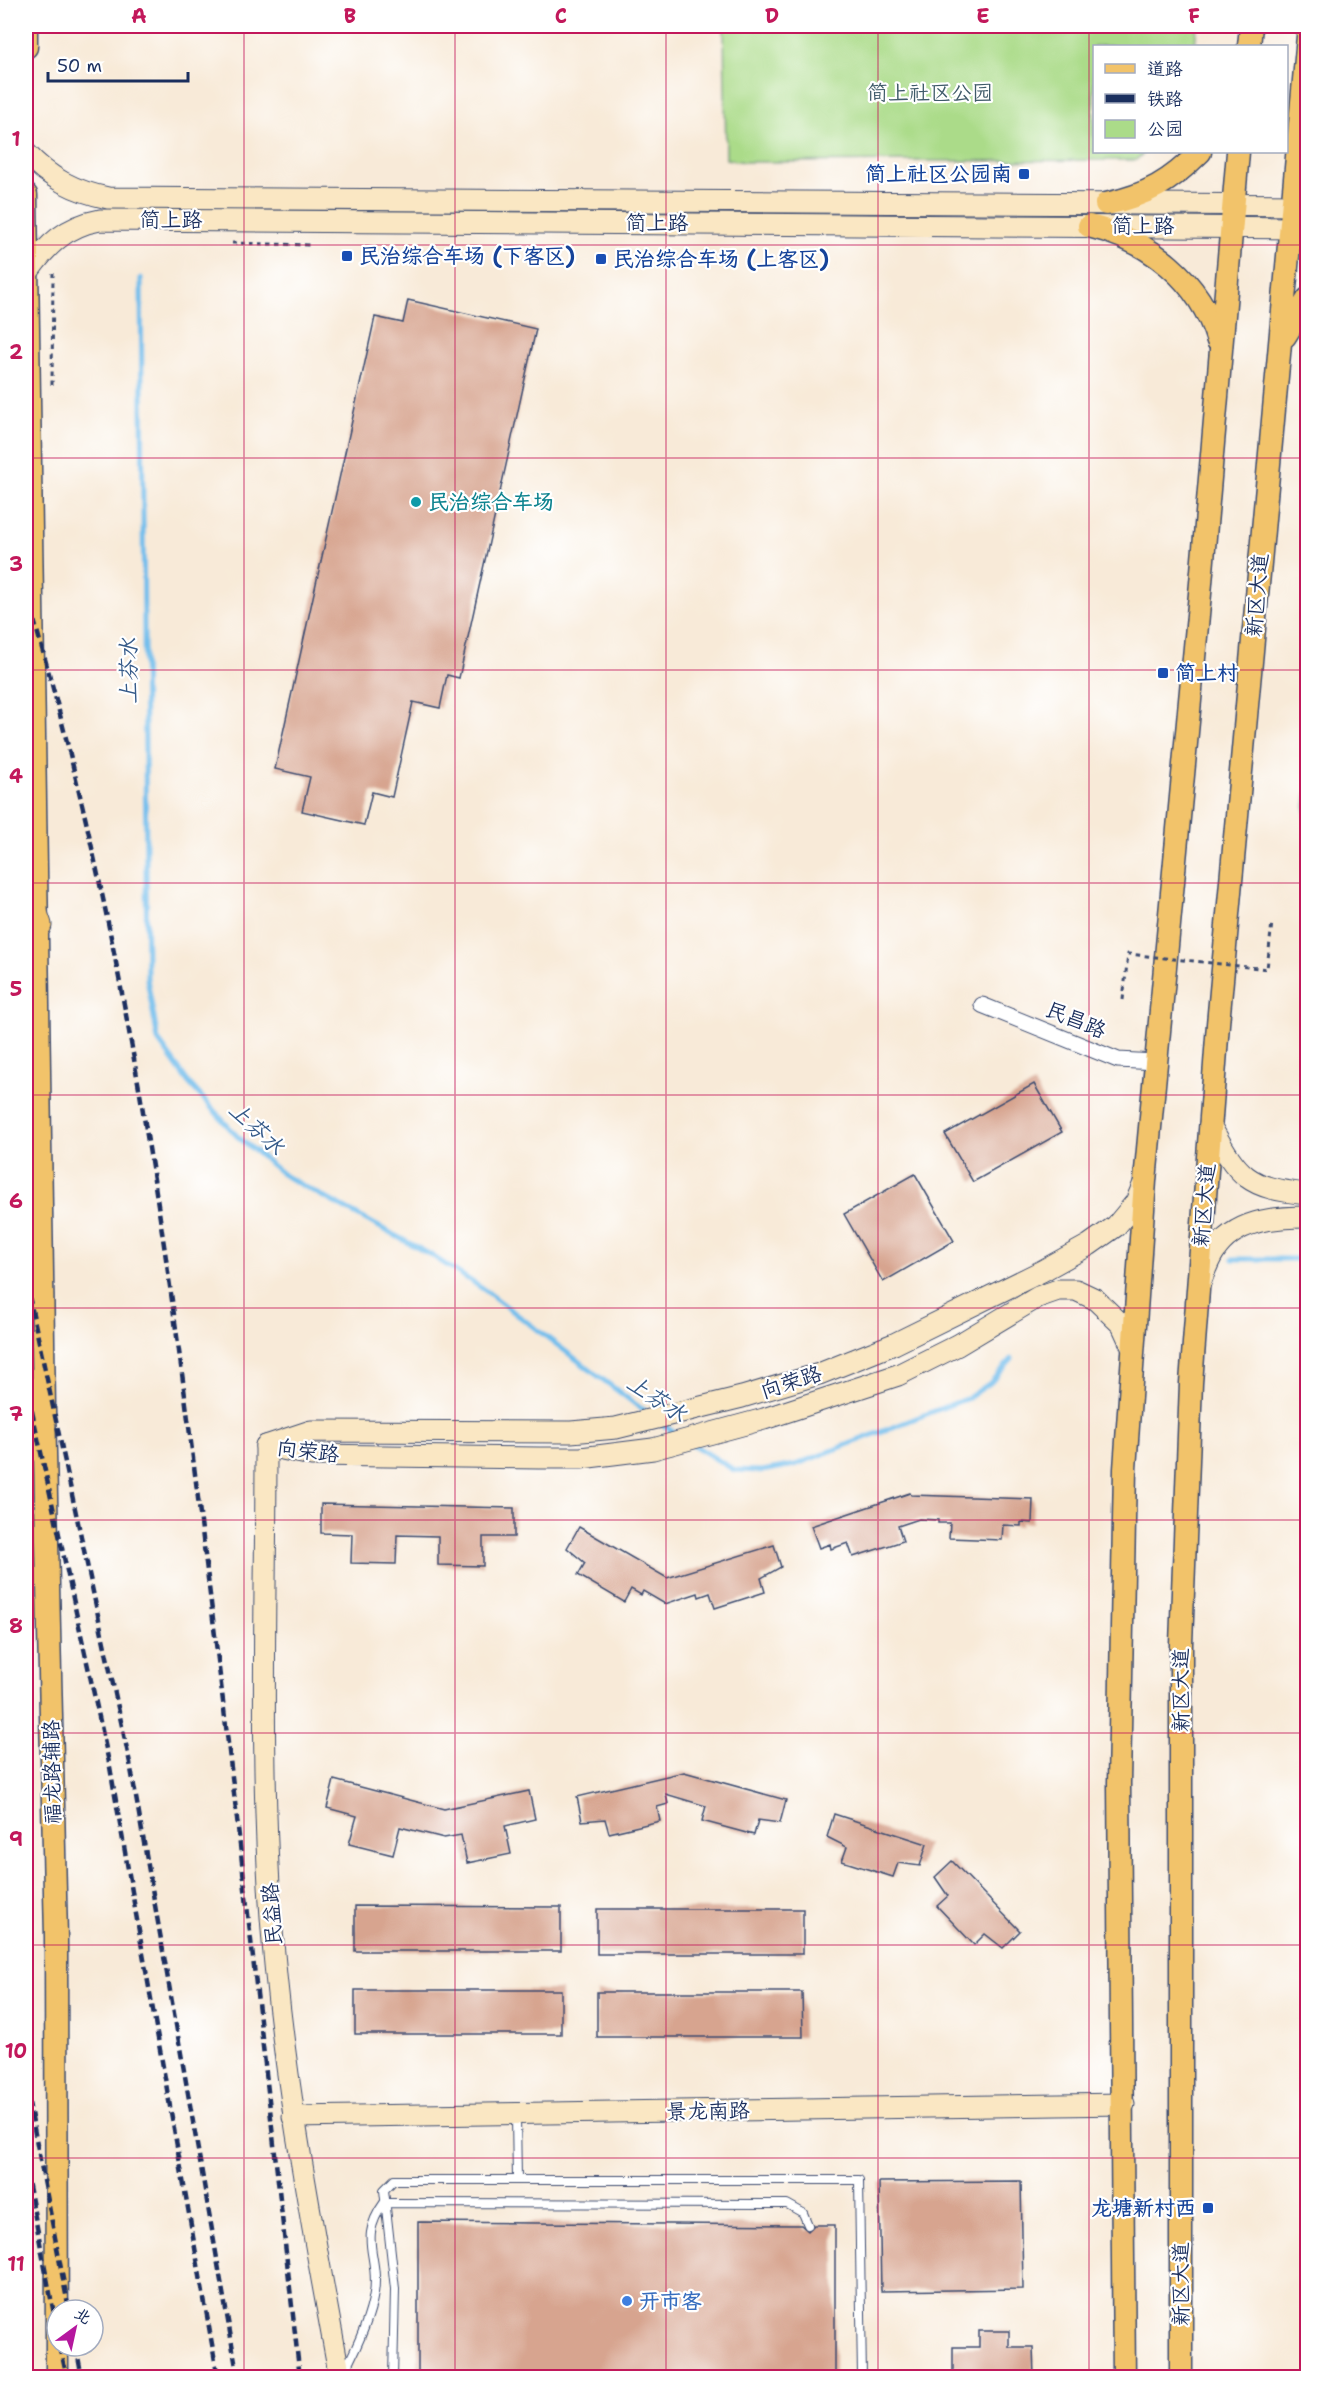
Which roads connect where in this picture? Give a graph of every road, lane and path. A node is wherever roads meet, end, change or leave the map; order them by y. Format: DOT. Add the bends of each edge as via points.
graph roads {
  1 [pos="26,26"];
  2 [pos="1251,26"];
  3 [pos="1249,45"];
  4 [pos="26,47"];
  5 [pos="1307,49"];
  6 [pos="26,153"];
  7 [pos="1199,153"];
  8 [pos="1238,153"];
  9 [pos="26,195"];
  10 [pos="1106,204"];
  11 [pos="1233,204"];
  12 [pos="1300,205"];
  13 [pos="1089,226"];
  14 [pos="1231,227"];
  15 [pos="1299,227"];
  16 [pos="229,242"];
  17 [pos="311,245"];
  18 [pos="56,264"];
  19 [pos="28,272"];
  20 [pos="1308,299"];
  21 [pos="1221,350"];
  22 [pos="1279,351"];
  23 [pos="52,385"];
  24 [pos="26,891"];
  25 [pos="1272,922"];
  26 [pos="38,925"];
  27 [pos="1123,1000"];
  28 [pos="982,1005"];
  29 [pos="1156,1062"];
  30 [pos="1210,1125"];
  31 [pos="1145,1181"];
  32 [pos="1308,1194"];
  33 [pos="1308,1217"];
  34 [pos="1197,1289"];
  35 [pos="1132,1347"];
  36 [pos="266,1446"];
  37 [pos="1124,2104"];
  38 [pos="516,2114"];
  39 [pos="293,2117"];
  40 [pos="517,2180"];
  41 [pos="384,2203"];
  42 [pos="808,2225"];
  43 [pos="57,2378"];
  44 [pos="340,2378"];
  45 [pos="393,2378"];
  46 [pos="862,2378"];
  47 [pos="1124,2378"];
  48 [pos="1181,2378"];
  1 -- 4 [label="main road"];
  2 -- 3 [label="main road"];
  5 -- 12 [label="main road, 新区大道"];
  6 -- 10 [label="main road, 简上路" via="69,187 108,198"];
  7 -- 10 [label="main road" via="1152,191"];
  8 -- 11 [label="main road"];
  9 -- 19 [label="main road, 福龙路辅路"];
  10 -- 11 [label="main road, 简上路"];
  11 -- 12 [label="main road, 简上路"];
  11 -- 14 [label="main road"];
  12 -- 15 [label="main road, 新区大道"];
  13 -- 14 [label="main road, 简上路"];
  13 -- 19 [label="main road, 简上路" via="100,220 70,230 52,242"];
  13 -- 21 [label="main road" via="1133,241 1175,271 1200,300"];
  14 -- 15 [label="main road, 简上路"];
  14 -- 21 [label="main road"];
  15 -- 22 [label="main road, 新区大道"];
  16 -- 17 [label="path"];
  18 -- 23 [label="path" via="51,281"];
  19 -- 26 [label="main road, 福龙路辅路"];
  20 -- 22 [label="main road"];
  21 -- 29 [label="main road"];
  22 -- 30 [label="main road, 新区大道"];
  24 -- 26 [label="highway"];
  25 -- 27 [label="path, bridge" via="1267,969 1128,954"];
  26 -- 43 [label="main road, 福龙路辅路" via="56,1937"];
  28 -- 29 [label="street, 民昌路" via="1118,1060"];
  29 -- 31 [label="main road"];
  30 -- 32 [label="main road" via="1232,1165 1251,1181 1271,1189"];
  30 -- 34 [label="main road, 新区大道"];
  31 -- 35 [label="main road"];
  31 -- 36 [label="main road, 向荣路" via="1136,1202 1116,1226 1089,1245 894,1344 819,1374 616,1428 539,1432 310,1431"];
  33 -- 34 [label="main road" via="1249,1223 1214,1252"];
  34 -- 48 [label="main road, 新区大道" via="1182,1622"];
  35 -- 36 [label="main road, 向荣路" via="1122,1325 1095,1299 1076,1290 1058,1290 898,1375 764,1419 653,1449 581,1458 312,1455"];
  35 -- 37 [label="main road" via="1120,1635"];
  36 -- 39 [label="main road, 民益路" via="265,1769 271,1916"];
  37 -- 38 [label="main road, 景龙南路"];
  37 -- 47 [label="main road"];
  38 -- 39 [label="main road, 景龙南路"];
  38 -- 40 [label="lane"];
  39 -- 44 [label="main road, 民益路"];
  40 -- 41 [label="lane" via="394,2181 384,2190"];
  40 -- 46 [label="lane" via="859,2180"];
  41 -- 42 [label="lane" via="787,2204 803,2212"];
  41 -- 44 [label="lane" via="369,2232 374,2292 351,2359"];
  41 -- 45 [label="lane" via="394,2289"];
}
